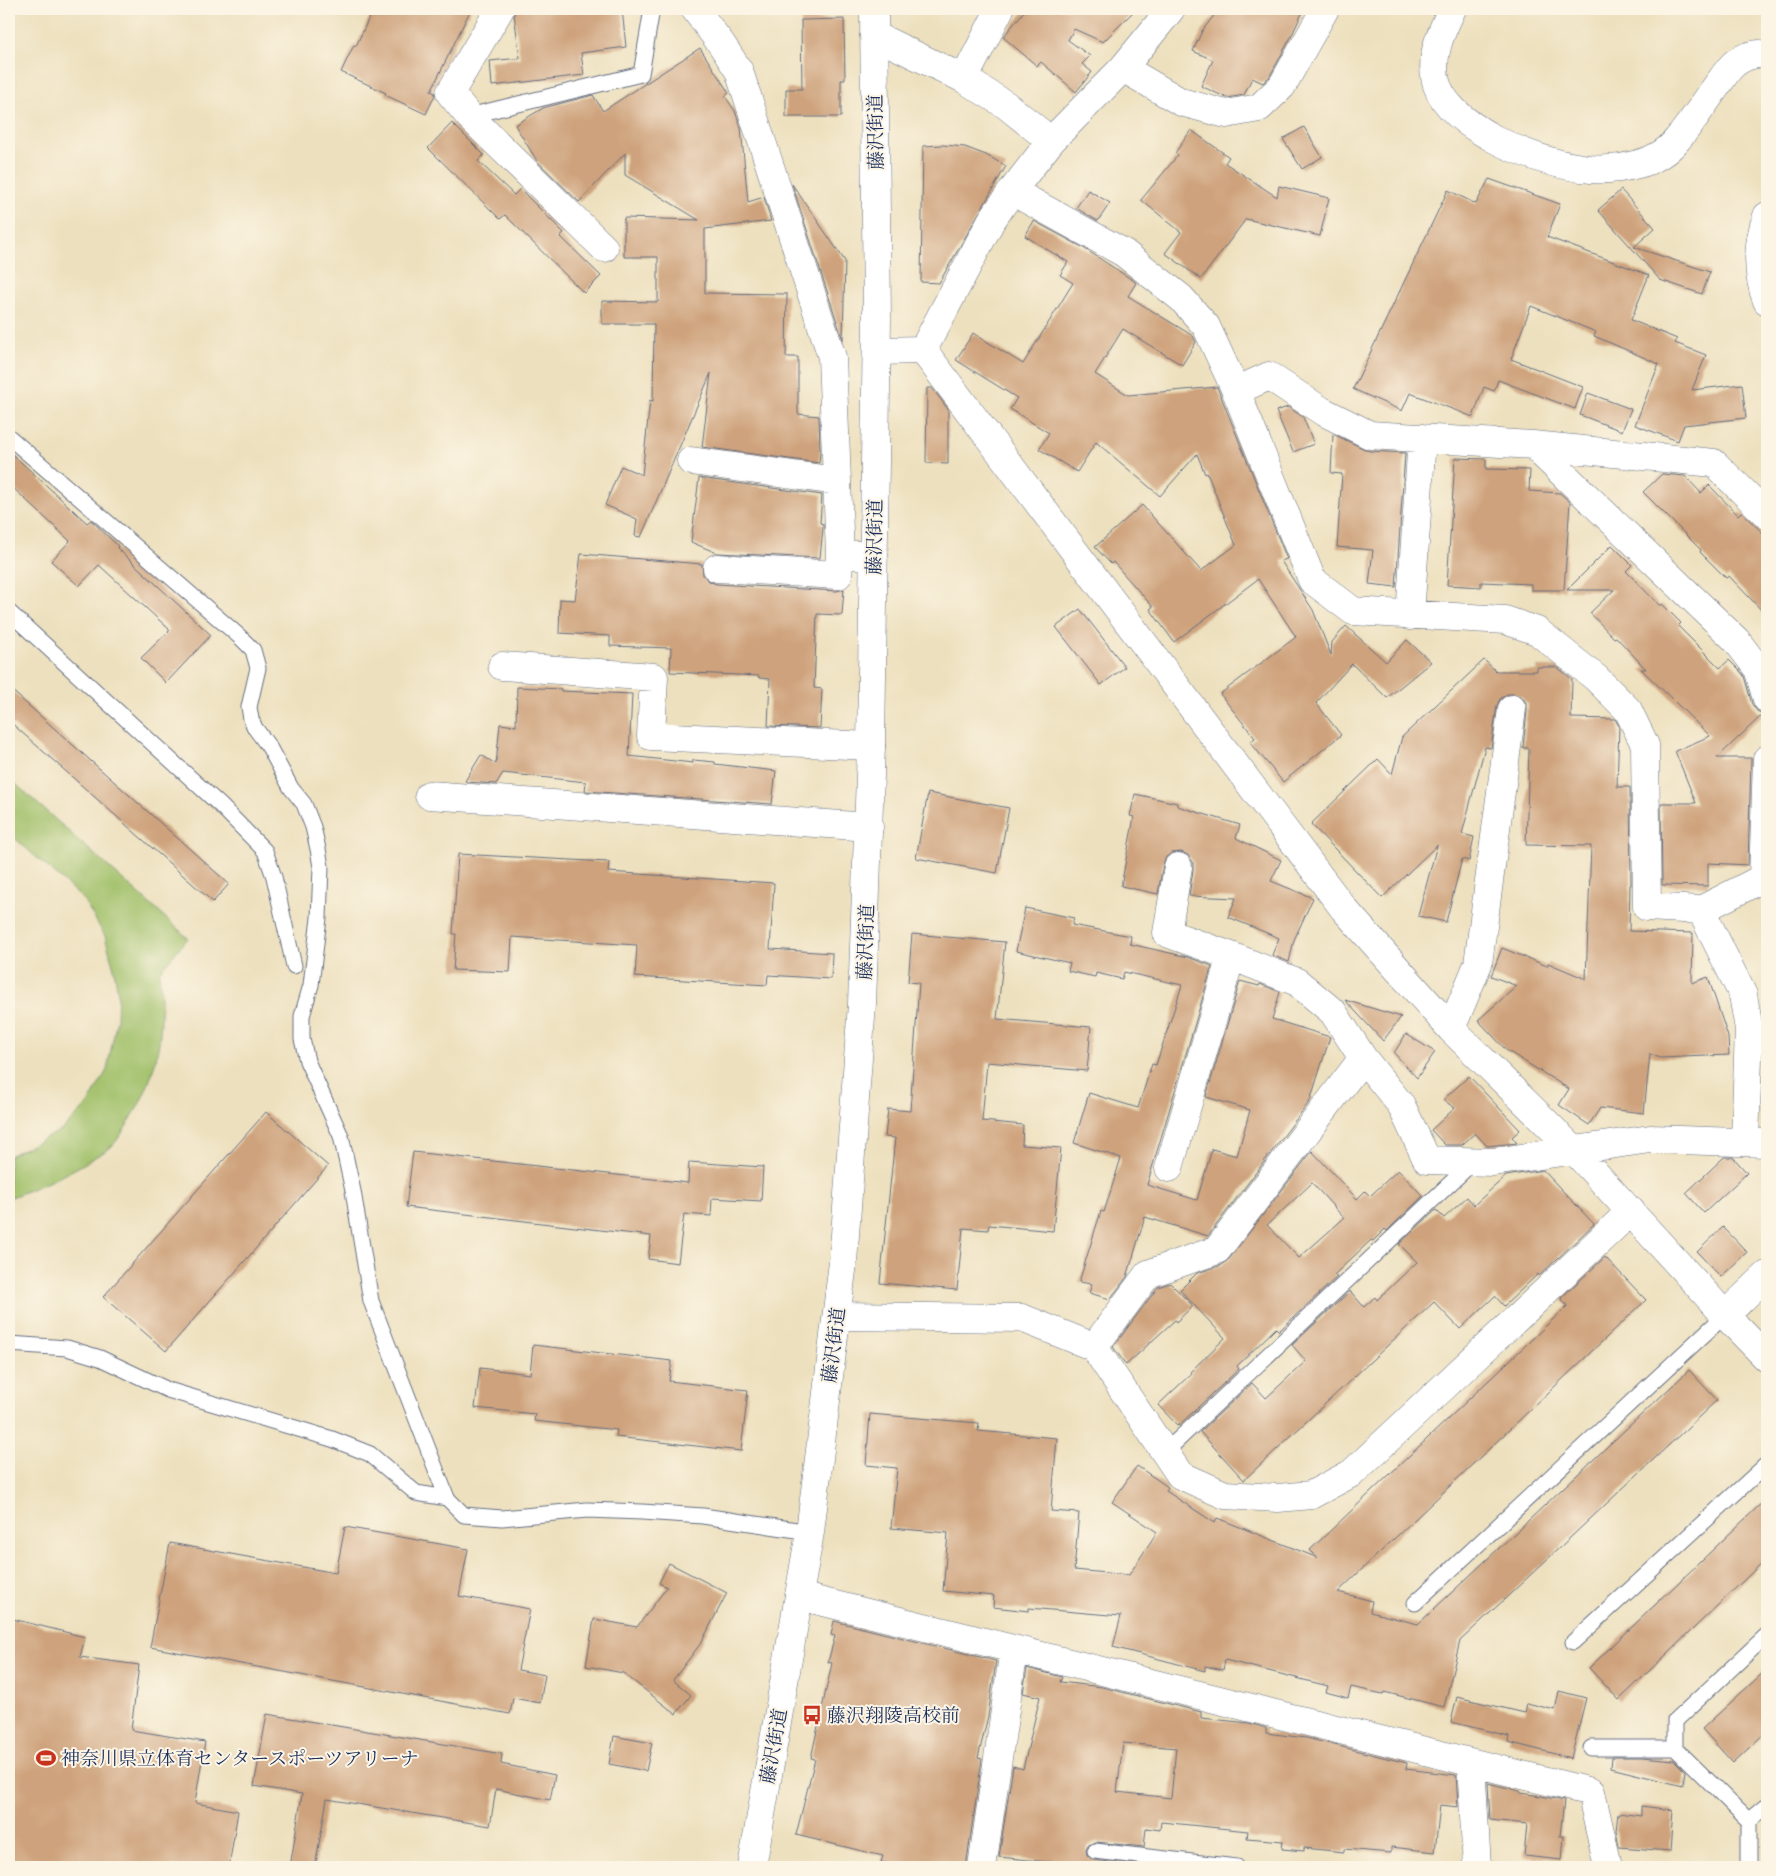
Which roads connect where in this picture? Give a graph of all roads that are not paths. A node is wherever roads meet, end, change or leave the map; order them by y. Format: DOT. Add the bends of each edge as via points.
graph roads {
  1 [pos="500,9"];
  2 [pos="652,9"];
  3 [pos="695,9"];
  4 [pos="720,9"];
  5 [pos="874,9"];
  6 [pos="1000,9"];
  7 [pos="1171,9"];
  8 [pos="1325,9"];
  9 [pos="1452,9"];
  10 [pos="874,35"];
  11 [pos="722,45"];
  12 [pos="1767,55"];
  13 [pos="1123,68"];
  14 [pos="964,79"];
  15 [pos="469,116"];
  16 [pos="1051,141"];
  17 [pos="1012,190"];
  18 [pos="1767,216"];
  19 [pos="604,248"];
  20 [pos="1767,301"];
  21 [pos="923,350"];
  22 [pos="877,351"];
  23 [pos="1236,391"];
  24 [pos="9,437"];
  25 [pos="1422,438"];
  26 [pos="1532,445"];
  27 [pos="691,461"];
  28 [pos="837,481"];
  29 [pos="1767,515"];
  30 [pos="840,555"];
  31 [pos="874,555"];
  32 [pos="717,568"];
  33 [pos="9,612"];
  34 [pos="1410,616"];
  35 [pos="502,666"];
  36 [pos="1767,699"];
  37 [pos="1512,709"];
  38 [pos="871,746"];
  39 [pos="1767,760"];
  40 [pos="429,795"];
  41 [pos="869,827"];
  42 [pos="1178,867"];
  43 [pos="1765,877"];
  44 [pos="1701,910"];
  45 [pos="1231,956"];
  46 [pos="294,966"];
  47 [pos="1451,1029"];
  48 [pos="1362,1058"];
  49 [pos="1756,1142"];
  50 [pos="1573,1149"];
  51 [pos="1474,1161"];
  52 [pos="1169,1168"];
  53 [pos="1631,1211"];
  54 [pos="1767,1275"];
  55 [pos="1725,1315"];
  56 [pos="836,1316"];
  57 [pos="9,1344"];
  58 [pos="1094,1347"];
  59 [pos="1767,1358"];
  60 [pos="1164,1453"];
  61 [pos="1767,1464"];
  62 [pos="447,1498"];
  63 [pos="810,1532"];
  64 [pos="799,1596"];
  65 [pos="1415,1603"];
  66 [pos="1767,1635"];
  67 [pos="1573,1642"];
  68 [pos="1014,1649"];
  69 [pos="1591,1748"];
  70 [pos="1675,1748"];
  71 [pos="1471,1762"];
  72 [pos="1767,1806"];
  73 [pos="1749,1821"];
  74 [pos="1095,1851"];
  75 [pos="752,1867"];
  76 [pos="982,1867"];
  77 [pos="1231,1867"];
  78 [pos="1477,1867"];
  79 [pos="1608,1867"];
  80 [pos="1748,1867"];
  1 -- 15 [label="main road" via="450,93"];
  2 -- 15 [label="lane" via="641,74"];
  3 -- 11 [label="main road"];
  4 -- 11 [label="main road"];
  5 -- 10 [label="main road, 藤沢街道"];
  6 -- 14 [label="main road"];
  7 -- 13 [label="main road"];
  8 -- 13 [label="main road" via="1282,86 1259,108 1226,114 1181,102"];
  9 -- 12 [label="main road" via="1434,58 1435,79 1443,99 1472,126 1512,148 1581,168 1622,168 1660,155 1676,142 1734,64 1747,55"];
  10 -- 14 [label="main road"];
  10 -- 22 [label="main road, 藤沢街道"];
  11 -- 28 [label="main road" via="739,71 832,357"];
  13 -- 16 [label="main road"];
  14 -- 16 [label="main road" via="1006,105"];
  15 -- 19 [label="main road"];
  16 -- 17 [label="main road"];
  17 -- 21 [label="main road" via="991,221"];
  17 -- 23 [label="main road" via="1124,254 1181,298 1206,326"];
  18 -- 20 [label="main road" via="1759,247"];
  21 -- 22 [label="main road"];
  21 -- 47 [label="main road" via="1344,909"];
  22 -- 31 [label="main road, 藤沢街道"];
  23 -- 25 [label="main road" via="1268,376 1322,412 1370,434"];
  23 -- 34 [label="main road" via="1312,580 1353,611"];
  24 -- 62 [label="lane" via="253,650 258,668 249,707 251,719 291,788 304,804 313,827 321,867 311,985 302,1016 302,1039 307,1061 341,1136 372,1301"];
  25 -- 26 [label="main road"];
  25 -- 34 [label="main road"];
  26 -- 29 [label="main road" via="1714,463"];
  26 -- 36 [label="main road" via="1736,640 1758,669"];
  27 -- 28 [label="main road"];
  28 -- 30 [label="main road"];
  30 -- 31 [label="main road"];
  30 -- 32 [label="main road" via="838,575"];
  31 -- 38 [label="main road, 藤沢街道"];
  33 -- 46 [label="lane" via="221,806 265,851"];
  34 -- 44 [label="main road" via="1505,620 1537,631 1596,678 1628,710 1645,745 1647,907"];
  35 -- 38 [label="main road" via="654,677 651,736"];
  37 -- 47 [label="main road" via="1478,964"];
  38 -- 41 [label="main road, 藤沢街道"];
  39 -- 43 [label="main road"];
  40 -- 41 [label="main road"];
  41 -- 56 [label="main road, 藤沢街道" via="862,1004"];
  42 -- 45 [label="main road" via="1167,933"];
  43 -- 44 [label="main road"];
  44 -- 49 [label="main road" via="1743,995 1749,1029"];
  45 -- 48 [label="main road" via="1297,982 1333,1012"];
  45 -- 52 [label="main road"];
  47 -- 50 [label="main road"];
  48 -- 51 [label="main road" via="1401,1106 1427,1160"];
  48 -- 58 [label="main road" via="1217,1250 1148,1274"];
  49 -- 50 [label="main road" via="1650,1139"];
  50 -- 51 [label="main road" via="1493,1162"];
  50 -- 53 [label="main road"];
  51 -- 60 [label="lane"];
  53 -- 55 [label="main road"];
  53 -- 60 [label="main road" via="1352,1473 1311,1496 1225,1496 1180,1475"];
  54 -- 55 [label="main road"];
  55 -- 59 [label="main road"];
  55 -- 65 [label="lane"];
  56 -- 58 [label="main road" via="1022,1318"];
  56 -- 63 [label="main road, 藤沢街道"];
  57 -- 62 [label="lane" via="67,1348 128,1370 168,1390 332,1439 370,1454 416,1493"];
  58 -- 60 [label="main road"];
  61 -- 67 [label="lane"];
  62 -- 63 [label="lane" via="464,1515 502,1518 587,1510 642,1512 703,1516"];
  63 -- 64 [label="main road, 藤沢街道"];
  64 -- 68 [label="main road"];
  64 -- 75 [label="main road, 藤沢街道"];
  66 -- 70 [label="lane" via="1675,1721"];
  68 -- 71 [label="main road"];
  68 -- 76 [label="main road"];
  69 -- 70 [label="lane"];
  70 -- 73 [label="lane"];
  71 -- 78 [label="main road"];
  71 -- 79 [label="main road" via="1591,1792"];
  72 -- 73 [label="lane"];
  73 -- 80 [label="lane"];
  74 -- 77 [label="lane"];
}
